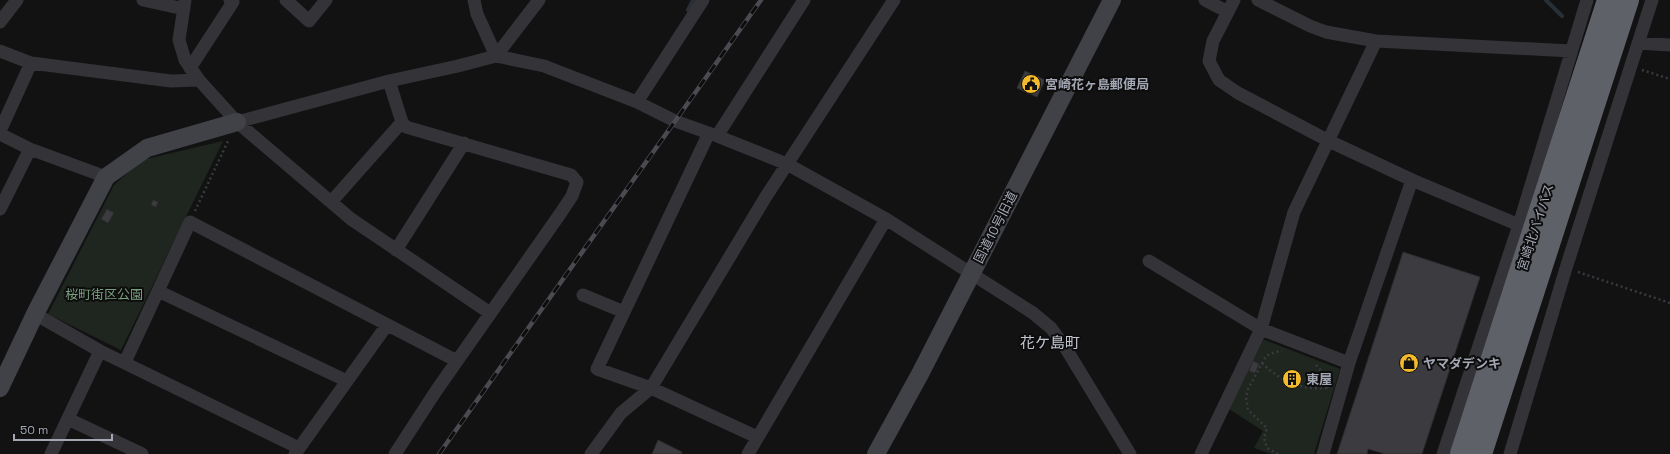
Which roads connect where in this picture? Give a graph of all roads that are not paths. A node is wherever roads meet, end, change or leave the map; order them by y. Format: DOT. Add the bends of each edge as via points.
graph roads {
  1 [pos="18,0"];
  2 [pos="143,0"];
  3 [pos="230,0"];
  4 [pos="286,0"];
  5 [pos="326,0"];
  6 [pos="474,0"];
  7 [pos="539,0"];
  8 [pos="703,0"];
  9 [pos="804,0"];
  10 [pos="894,0"];
  11 [pos="1205,0"];
  12 [pos="1234,0"];
  13 [pos="1258,0"];
  14 [pos="1587,0"];
  15 [pos="1608,0"];
  16 [pos="1628,0"];
  17 [pos="1652,0"];
  18 [pos="1108,1"];
  19 [pos="184,5"];
  20 [pos="1228,12"];
  21 [pos="0,22"];
  22 [pos="1376,41"];
  23 [pos="1638,43"];
  24 [pos="1670,45"];
  25 [pos="0,51"];
  26 [pos="1571,51"];
  27 [pos="496,56"];
  28 [pos="31,63"];
  29 [pos="190,68"];
  30 [pos="199,80"];
  31 [pos="389,81"];
  32 [pos="637,102"];
  33 [pos="238,122"];
  34 [pos="402,122"];
  35 [pos="0,132"];
  36 [pos="713,134"];
  37 [pos="1329,140"];
  38 [pos="464,144"];
  39 [pos="30,148"];
  40 [pos="787,164"];
  41 [pos="106,177"];
  42 [pos="1412,180"];
  43 [pos="331,202"];
  44 [pos="0,209"];
  45 [pos="886,219"];
  46 [pos="1519,225"];
  47 [pos="396,250"];
  48 [pos="1149,261"];
  49 [pos="971,273"];
  50 [pos="158,291"];
  51 [pos="583,295"];
  52 [pos="624,312"];
  53 [pos="490,313"];
  54 [pos="35,314"];
  55 [pos="387,325"];
  56 [pos="1261,330"];
  57 [pos="100,350"];
  58 [pos="457,361"];
  59 [pos="125,362"];
  60 [pos="1349,363"];
  61 [pos="347,381"];
  62 [pos="0,388"];
  63 [pos="651,388"];
  64 [pos="68,419"];
  65 [pos="758,437"];
  66 [pos="297,451"];
  67 [pos="51,454"];
  68 [pos="142,454"];
  69 [pos="395,454"];
  70 [pos="591,454"];
  71 [pos="748,454"];
  72 [pos="876,454"];
  73 [pos="1130,454"];
  74 [pos="1200,454"];
  75 [pos="1323,454"];
  76 [pos="1443,454"];
  77 [pos="1461,454"];
  78 [pos="1481,454"];
  79 [pos="1510,454"];
  1 -- 21 [label="street"];
  2 -- 19 [label="street"];
  3 -- 29 [label="street" via="233,2"];
  4 -- 5 [label="street" via="309,21"];
  6 -- 27 [label="street" via="477,14"];
  7 -- 27 [label="street"];
  8 -- 32 [label="street"];
  9 -- 36 [label="street"];
  10 -- 40 [label="street"];
  11 -- 20 [label="street"];
  12 -- 20 [label="street"];
  13 -- 22 [label="street" via="1326,32"];
  14 -- 26 [label="street"];
  15 -- 77 [label="highway, 宮崎北バイパス"];
  16 -- 78 [label="highway, 宮崎北バイパス"];
  17 -- 23 [label="street"];
  18 -- 49 [label="street, 国道10号旧道"];
  19 -- 29 [label="street" via="179,40"];
  20 -- 37 [label="street" via="1213,41 1209,61 1219,80 1238,93"];
  22 -- 26 [label="street"];
  22 -- 37 [label="street"];
  23 -- 24 [label="street"];
  23 -- 79 [label="street"];
  25 -- 28 [label="street"];
  26 -- 46 [label="street"];
  27 -- 31 [label="street"];
  27 -- 32 [label="street" via="544,66"];
  28 -- 30 [label="street" via="171,81"];
  28 -- 35 [label="street"];
  29 -- 30 [label="street"];
  30 -- 33 [label="street"];
  31 -- 33 [label="street"];
  31 -- 34 [label="street"];
  32 -- 36 [label="street" via="675,121"];
  33 -- 41 [label="street" via="147,148"];
  33 -- 43 [label="street"];
  34 -- 38 [label="street" via="406,127"];
  34 -- 43 [label="street"];
  35 -- 39 [label="street"];
  36 -- 40 [label="street"];
  36 -- 52 [label="street"];
  37 -- 42 [label="street"];
  37 -- 56 [label="street" via="1294,212"];
  38 -- 47 [label="street"];
  38 -- 53 [label="street" via="571,175 577,182 572,196"];
  39 -- 41 [label="street"];
  39 -- 44 [label="street"];
  40 -- 45 [label="street"];
  40 -- 63 [label="street"];
  41 -- 54 [label="street"];
  42 -- 46 [label="street"];
  42 -- 60 [label="street"];
  43 -- 47 [label="street"];
  45 -- 49 [label="street"];
  45 -- 65 [label="street"];
  46 -- 76 [label="street"];
  47 -- 53 [label="street"];
  48 -- 56 [label="street"];
  49 -- 72 [label="street, 国道10号旧道"];
  49 -- 73 [label="street" via="1033,313 1051,328"];
  50 -- 55 [label="street" via="190,222"];
  50 -- 59 [label="street"];
  50 -- 61 [label="street"];
  51 -- 52 [label="street"];
  52 -- 63 [label="street" via="597,369"];
  53 -- 58 [label="street"];
  54 -- 57 [label="street"];
  54 -- 62 [label="street"];
  55 -- 58 [label="street"];
  55 -- 61 [label="street"];
  56 -- 60 [label="street"];
  56 -- 74 [label="street"];
  57 -- 59 [label="street"];
  57 -- 64 [label="street"];
  58 -- 69 [label="street"];
  59 -- 66 [label="street"];
  60 -- 75 [label="street"];
  61 -- 66 [label="street"];
  63 -- 65 [label="street"];
  63 -- 70 [label="street" via="621,413"];
  64 -- 67 [label="street"];
  64 -- 68 [label="street"];
  65 -- 71 [label="street"];
}
